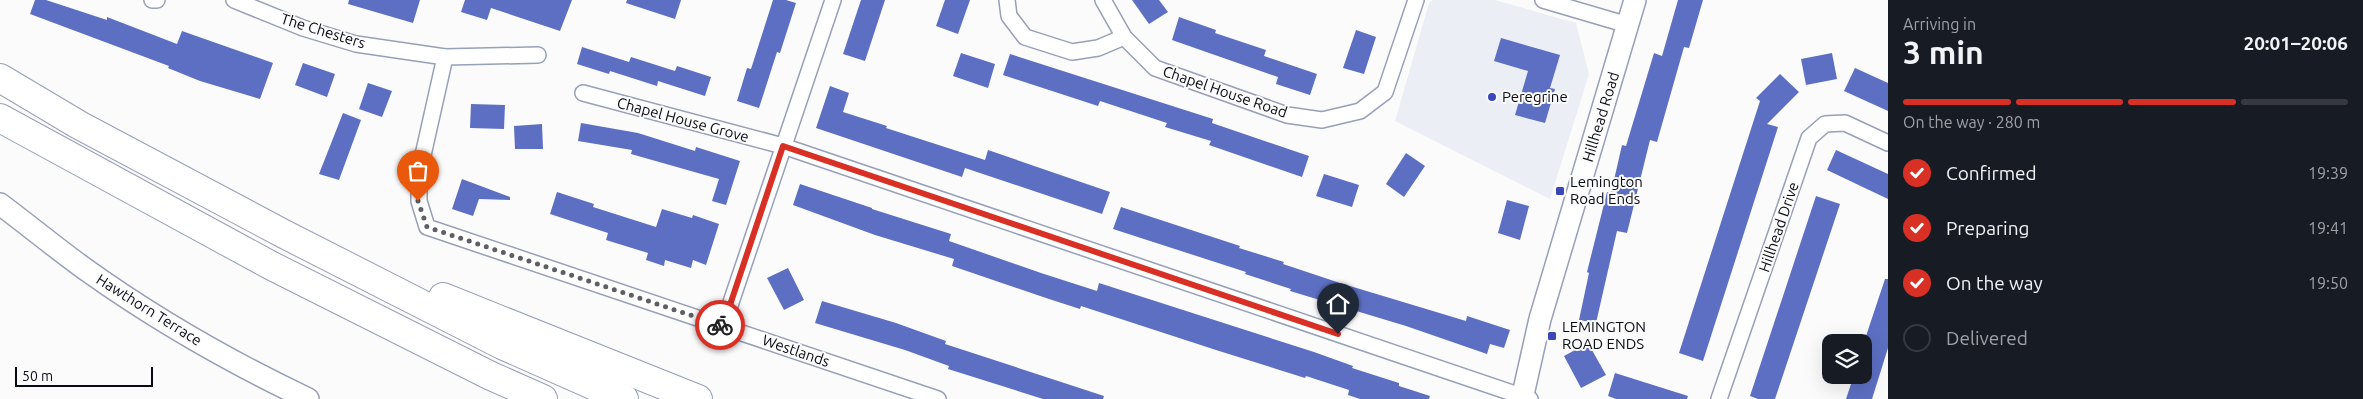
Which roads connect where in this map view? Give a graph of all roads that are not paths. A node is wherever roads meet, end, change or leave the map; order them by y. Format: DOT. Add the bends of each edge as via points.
graph roads {
  1 [pos="152,0"];
  2 [pos="157,0"];
  3 [pos="234,0"];
  4 [pos="832,0"];
  5 [pos="1007,0"];
  6 [pos="1103,0"];
  7 [pos="1416,0"];
  8 [pos="1543,0"];
  9 [pos="1624,0"];
  10 [pos="1636,0"];
  11 [pos="1623,24"];
  12 [pos="1124,37"];
  13 [pos="538,55"];
  14 [pos="445,57"];
  15 [pos="0,78"];
  16 [pos="584,93"];
  17 [pos="0,118"];
  18 [pos="1888,143"];
  19 [pos="783,146"];
  20 [pos="0,204"];
  21 [pos="284,234"];
  22 [pos="723,326"];
  23 [pos="491,376"];
  24 [pos="1524,398"];
  25 [pos="308,399"];
  26 [pos="535,399"];
  27 [pos="543,399"];
  28 [pos="624,399"];
  29 [pos="698,399"];
  30 [pos="938,399"];
  31 [pos="1719,399"];
  1 -- 2 [label="street"];
  3 -- 14 [label="street, The Chesters" via="303,28 356,44"];
  4 -- 19 [label="street"];
  5 -- 12 [label="street" via="1009,16 1025,37 1072,52 1098,48"];
  6 -- 12 [label="street, Chapel House Road"];
  7 -- 12 [label="street, Chapel House Road" via="1385,92 1360,111 1322,120 1287,115 1155,68"];
  8 -- 11 [label="street"];
  9 -- 11 [label="street, Hillhead Road"];
  10 -- 11 [label="street, Hillhead Road"];
  11 -- 24 [label="street, Hillhead Road" via="1540,319"];
  13 -- 14 [label="street, The Chesters"];
  14 -- 22 [label="street, Westlands" via="419,173 418,201 427,227"];
  15 -- 21 [label="highway" via="79,125"];
  16 -- 19 [label="street, Chapel House Grove"];
  17 -- 23 [label="highway" via="270,265"];
  18 -- 31 [label="street, Hillhead Drive" via="1845,123 1825,124 1809,138"];
  19 -- 22 [label="street"];
  19 -- 24 [label="street, Chapel House Grove"];
  20 -- 25 [label="street, Hawthorn Terrace" via="84,268 157,317 234,362"];
  21 -- 28 [label="highway" via="502,345"];
  21 -- 29 [label="highway"];
  22 -- 30 [label="street, Westlands"];
  23 -- 26 [label="highway"];
  23 -- 27 [label="highway"];
}
